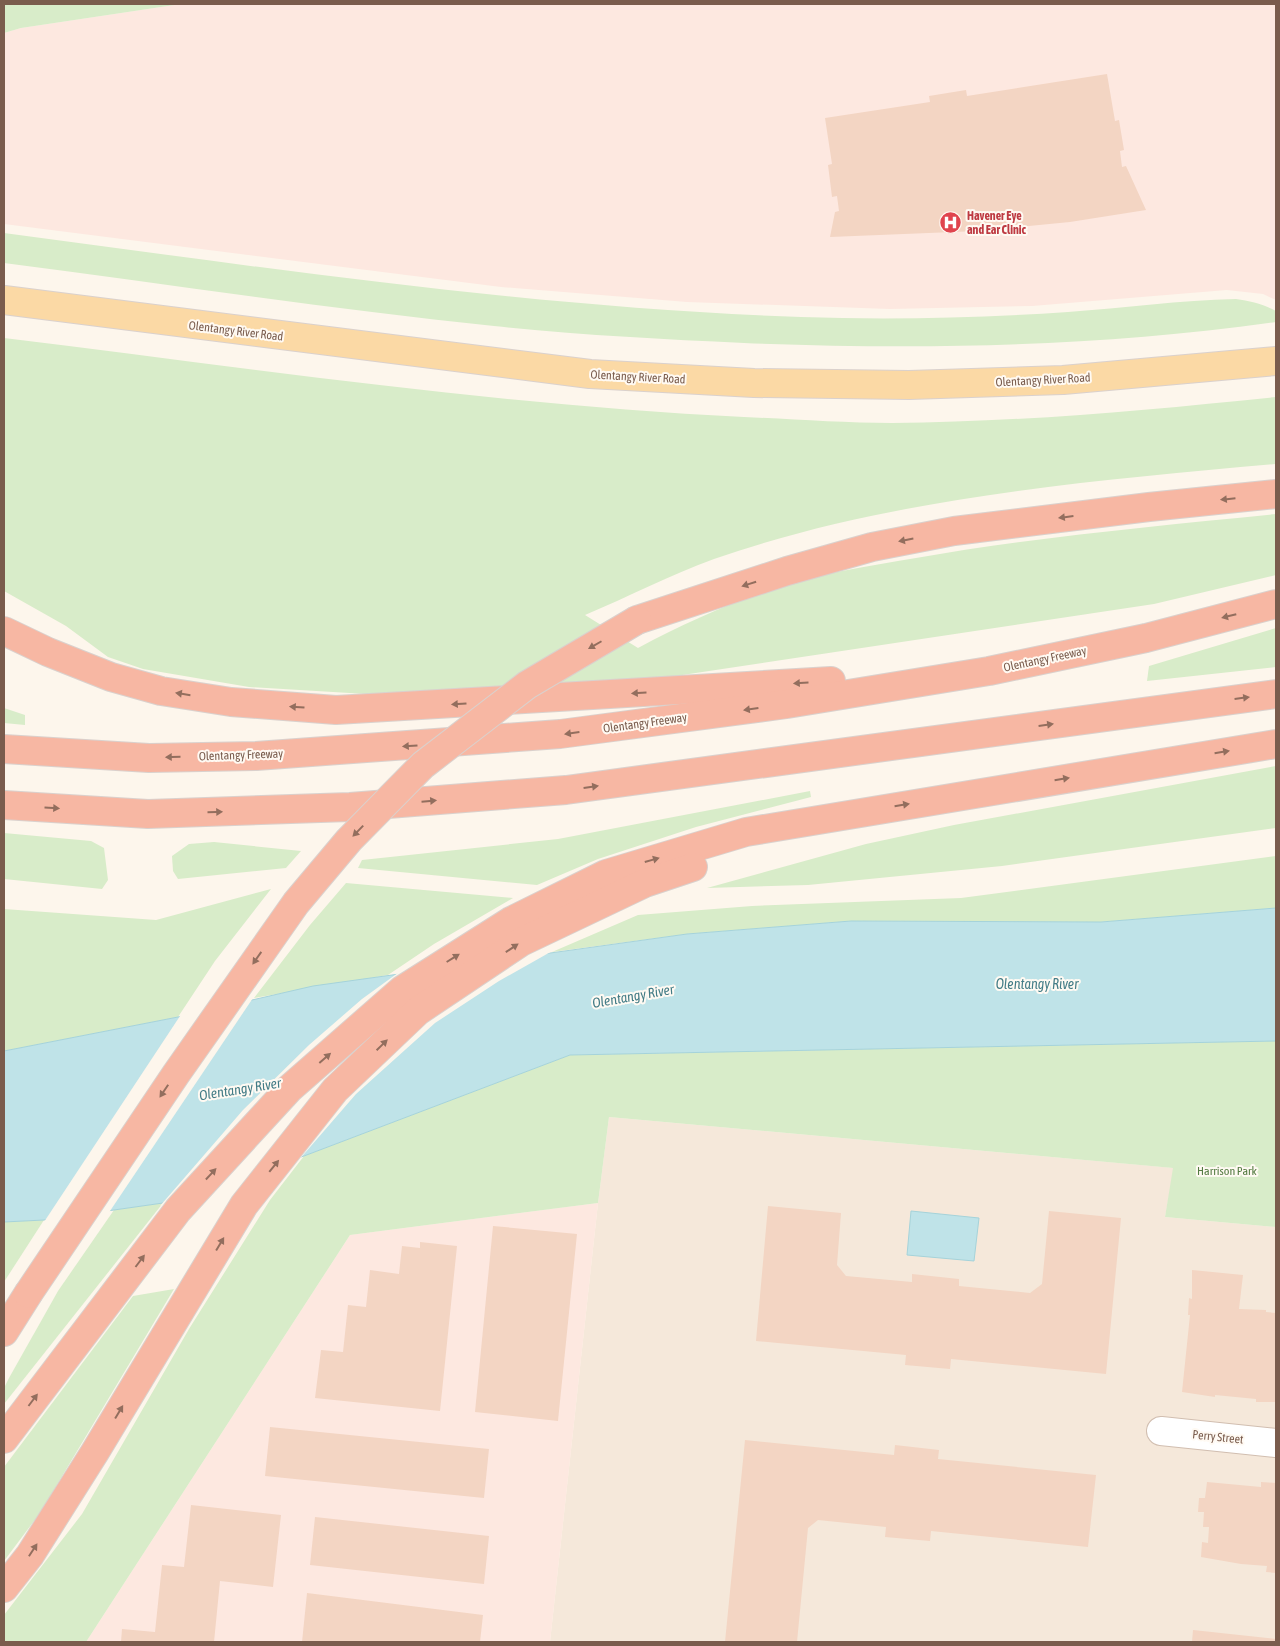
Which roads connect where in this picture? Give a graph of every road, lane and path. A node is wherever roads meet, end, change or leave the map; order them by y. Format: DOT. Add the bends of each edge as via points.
graph roads {
  1 [pos="4,300"];
  2 [pos="1276,362"];
  3 [pos="1276,494"];
  4 [pos="1276,604"];
  5 [pos="4,631"];
  6 [pos="989,671"];
  7 [pos="1276,694"];
  8 [pos="1276,744"];
  9 [pos="4,749"];
  10 [pos="4,805"];
  11 [pos="854,813"];
  12 [pos="4,1332"];
  13 [pos="1161,1431"];
  14 [pos="4,1439"];
  15 [pos="1276,1443"];
  16 [pos="4,1588"];
  1 -- 2 [label="main road, Olentangy River Road" via="590,374 725,381 910,385 1062,380"];
  3 -- 12 [label="highway, one-way, bridge" via="1149,506 954,531 872,547 637,620 528,685 422,765 349,840 290,911 176,1074"];
  4 -- 6 [label="highway, Olentangy Freeway, one-way" via="1146,638"];
  6 -- 5 [label="highway, one-way" via="336,710 231,702 161,691 102,673"];
  6 -- 9 [label="highway, Olentangy Freeway, one-way" via="787,704 540,736 256,756 149,758"];
  10 -- 7 [label="highway, one-way" via="148,814 350,807 556,791"];
  11 -- 8 [label="highway, one-way"];
  14 -- 11 [label="highway, one-way" via="178,1210 289,1089 402,990 511,922 606,874 746,832"];
  16 -- 11 [label="highway, one-way" via="30,1555 70,1492 244,1204 335,1090 418,1011 521,942 660,878"];
  13 -- 15 [label="street, Perry Street"];
}
